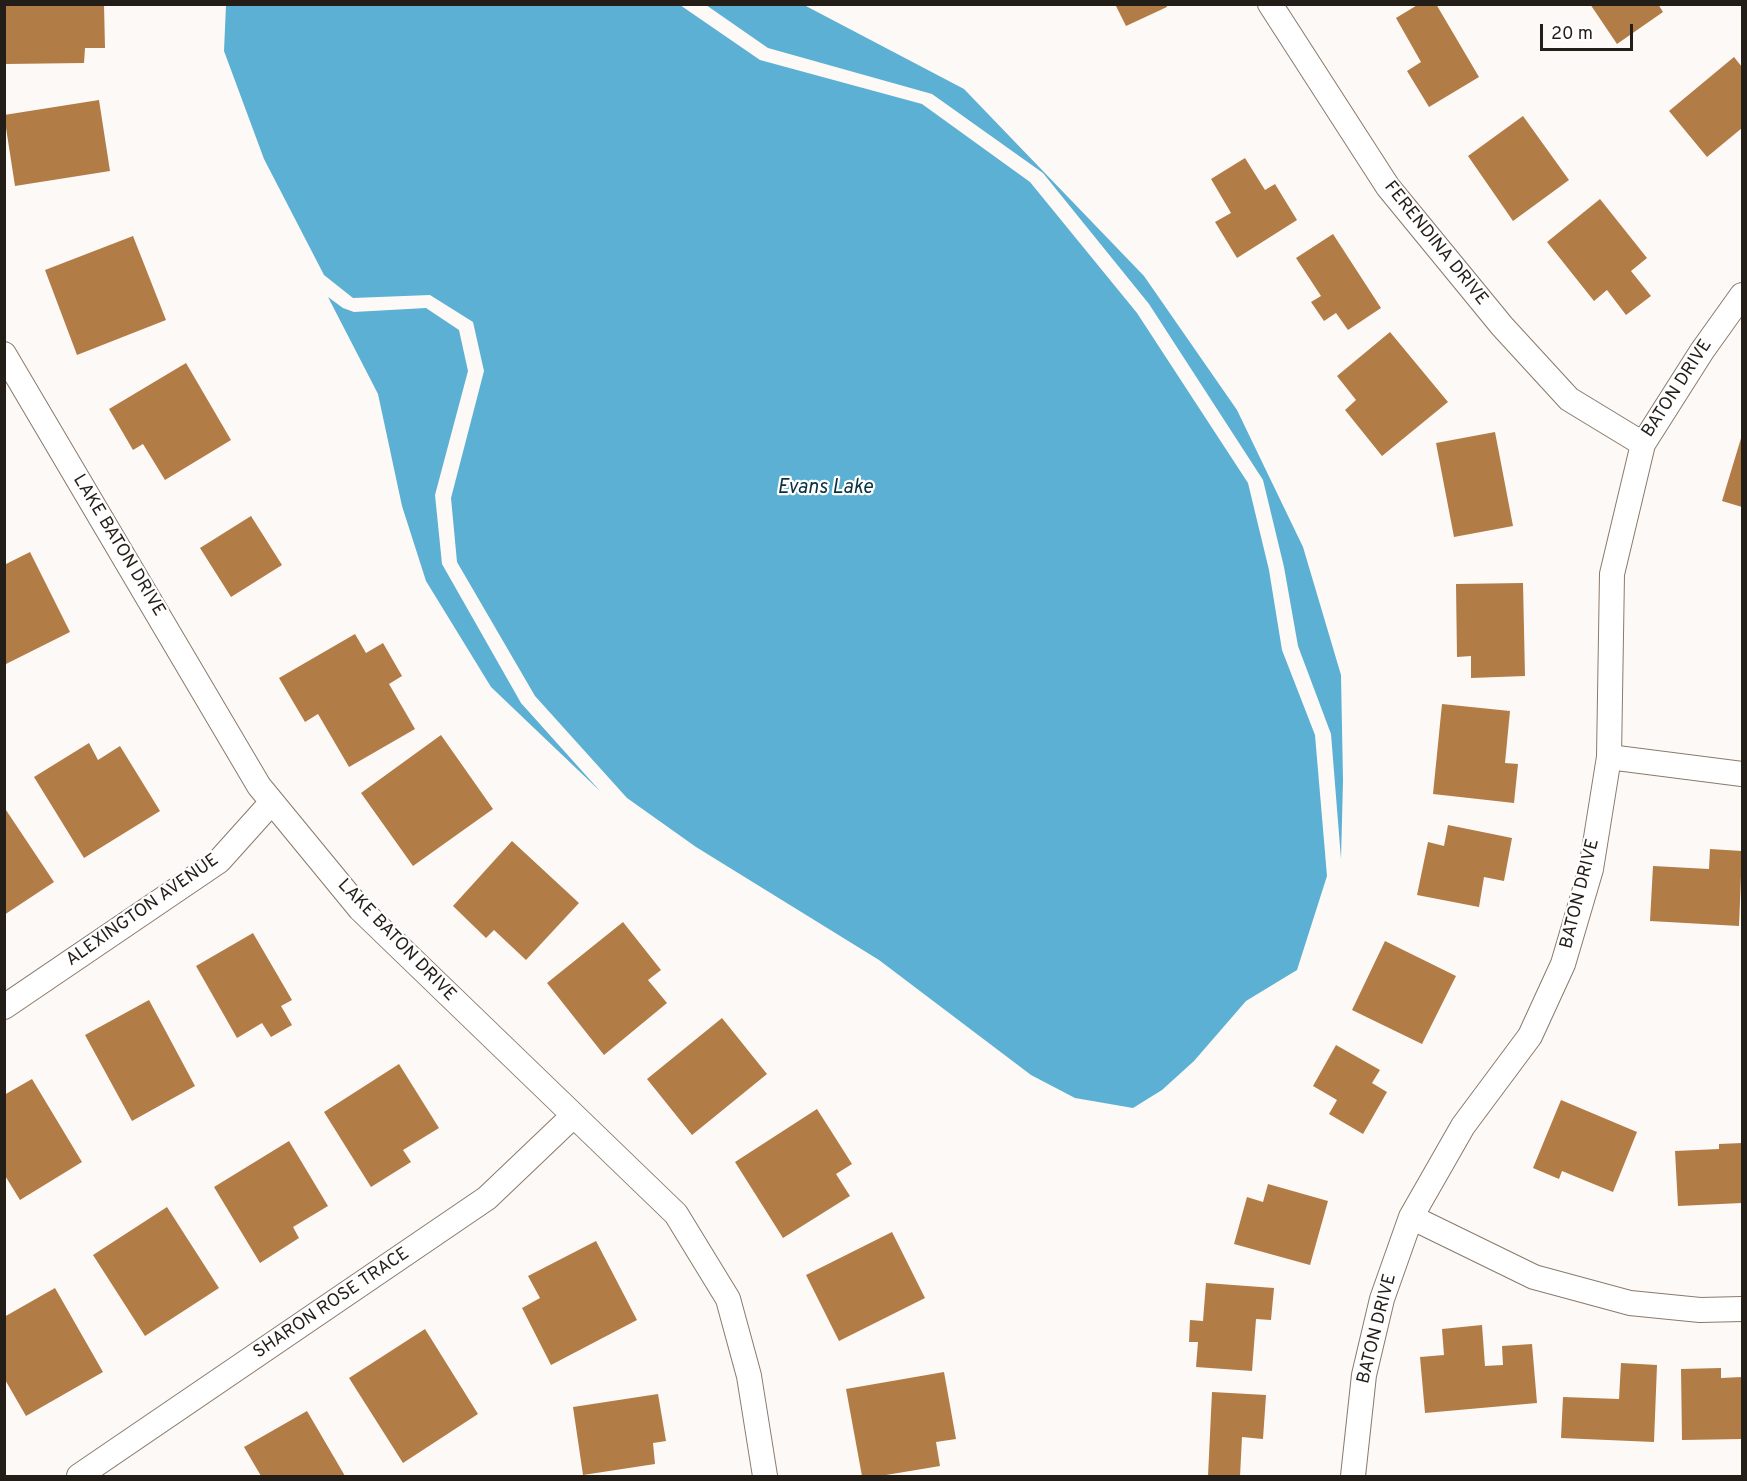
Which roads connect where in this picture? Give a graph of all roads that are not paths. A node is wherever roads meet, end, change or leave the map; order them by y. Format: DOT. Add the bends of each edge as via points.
graph roads {
  1 [pos="1270,4"];
  2 [pos="1743,295"];
  3 [pos="4,354"];
  4 [pos="1642,444"];
  5 [pos="1609,757"];
  6 [pos="1743,774"];
  7 [pos="272,802"];
  8 [pos="4,1007"];
  9 [pos="573,1116"];
  10 [pos="1411,1217"];
  11 [pos="1743,1309"];
  12 [pos="79,1476"];
  13 [pos="765,1476"];
  14 [pos="1353,1476"];
  1 -- 4 [label="street, FERENDINA DRIVE" via="1388,187 1502,326 1569,399"];
  2 -- 4 [label="street, BATON DRIVE"];
  3 -- 7 [label="street, LAKE BATON DRIVE"];
  4 -- 5 [label="street, BATON DRIVE" via="1612,574"];
  5 -- 6 [label="street"];
  5 -- 10 [label="street, BATON DRIVE" via="1591,869 1563,964 1530,1036 1463,1126"];
  7 -- 8 [label="street, ALEXINGTON AVENUE" via="219,861"];
  7 -- 9 [label="street, LAKE BATON DRIVE" via="360,909"];
  9 -- 12 [label="street, SHARON ROSE TRACE" via="487,1198"];
  9 -- 13 [label="street, LAKE BATON DRIVE" via="676,1214 728,1299 749,1376"];
  10 -- 11 [label="street" via="1534,1277 1630,1303 1701,1310"];
  10 -- 14 [label="street, BATON DRIVE" via="1382,1299 1367,1364"];
}
